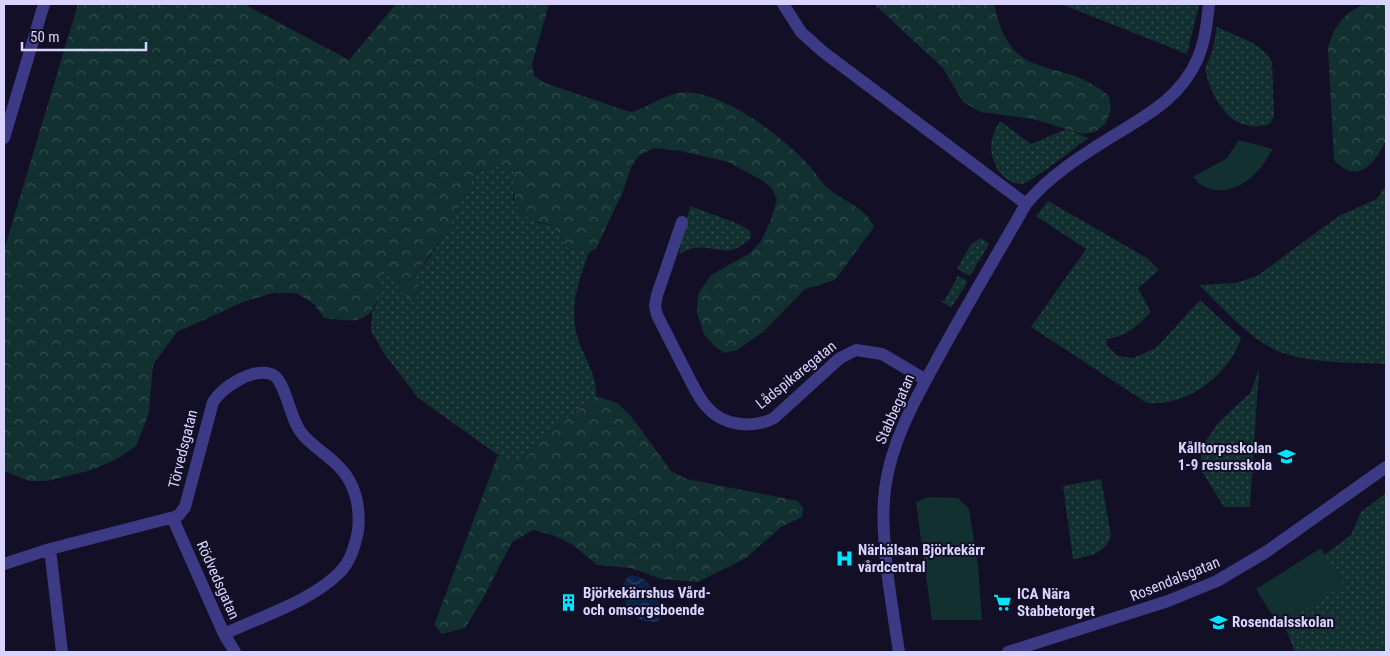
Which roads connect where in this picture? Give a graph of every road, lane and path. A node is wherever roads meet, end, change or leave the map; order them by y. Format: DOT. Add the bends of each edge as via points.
graph roads {
  1 [pos="44,4"];
  2 [pos="783,4"];
  3 [pos="1210,4"];
  4 [pos="4,138"];
  5 [pos="1026,204"];
  6 [pos="682,222"];
  7 [pos="926,380"];
  8 [pos="1386,467"];
  9 [pos="173,519"];
  10 [pos="50,549"];
  11 [pos="4,564"];
  12 [pos="224,634"];
  13 [pos="62,652"];
  14 [pos="235,652"];
  15 [pos="899,652"];
  16 [pos="1008,652"];
  1 -- 4 [label="street"];
  2 -- 5 [label="street" via="801,32 822,51"];
  3 -- 5 [label="street, Stabbegatan" via="1197,59 1176,92 1142,120 1057,173"];
  5 -- 7 [label="street, Stabbegatan"];
  6 -- 7 [label="street, Lådspikaregatan" via="655,306 701,400 714,414 734,423 766,422 840,358 856,350 882,354"];
  7 -- 15 [label="street, Stabbegatan" via="897,441 885,490 886,544"];
  8 -- 16 [label="street, Rosendalsgatan" via="1251,562 1210,585"];
  9 -- 10 [label="street"];
  9 -- 12 [label="street, Rödvedsgatan"];
  9 -- 12 [label="street, Törvedsgatan" via="185,507 213,402 230,383 265,373 278,378 295,426 341,468 354,490 359,505 357,533 348,562 341,572 305,597"];
  10 -- 11 [label="street"];
  10 -- 13 [label="street"];
  12 -- 14 [label="street, Rödvedsgatan"];
}
